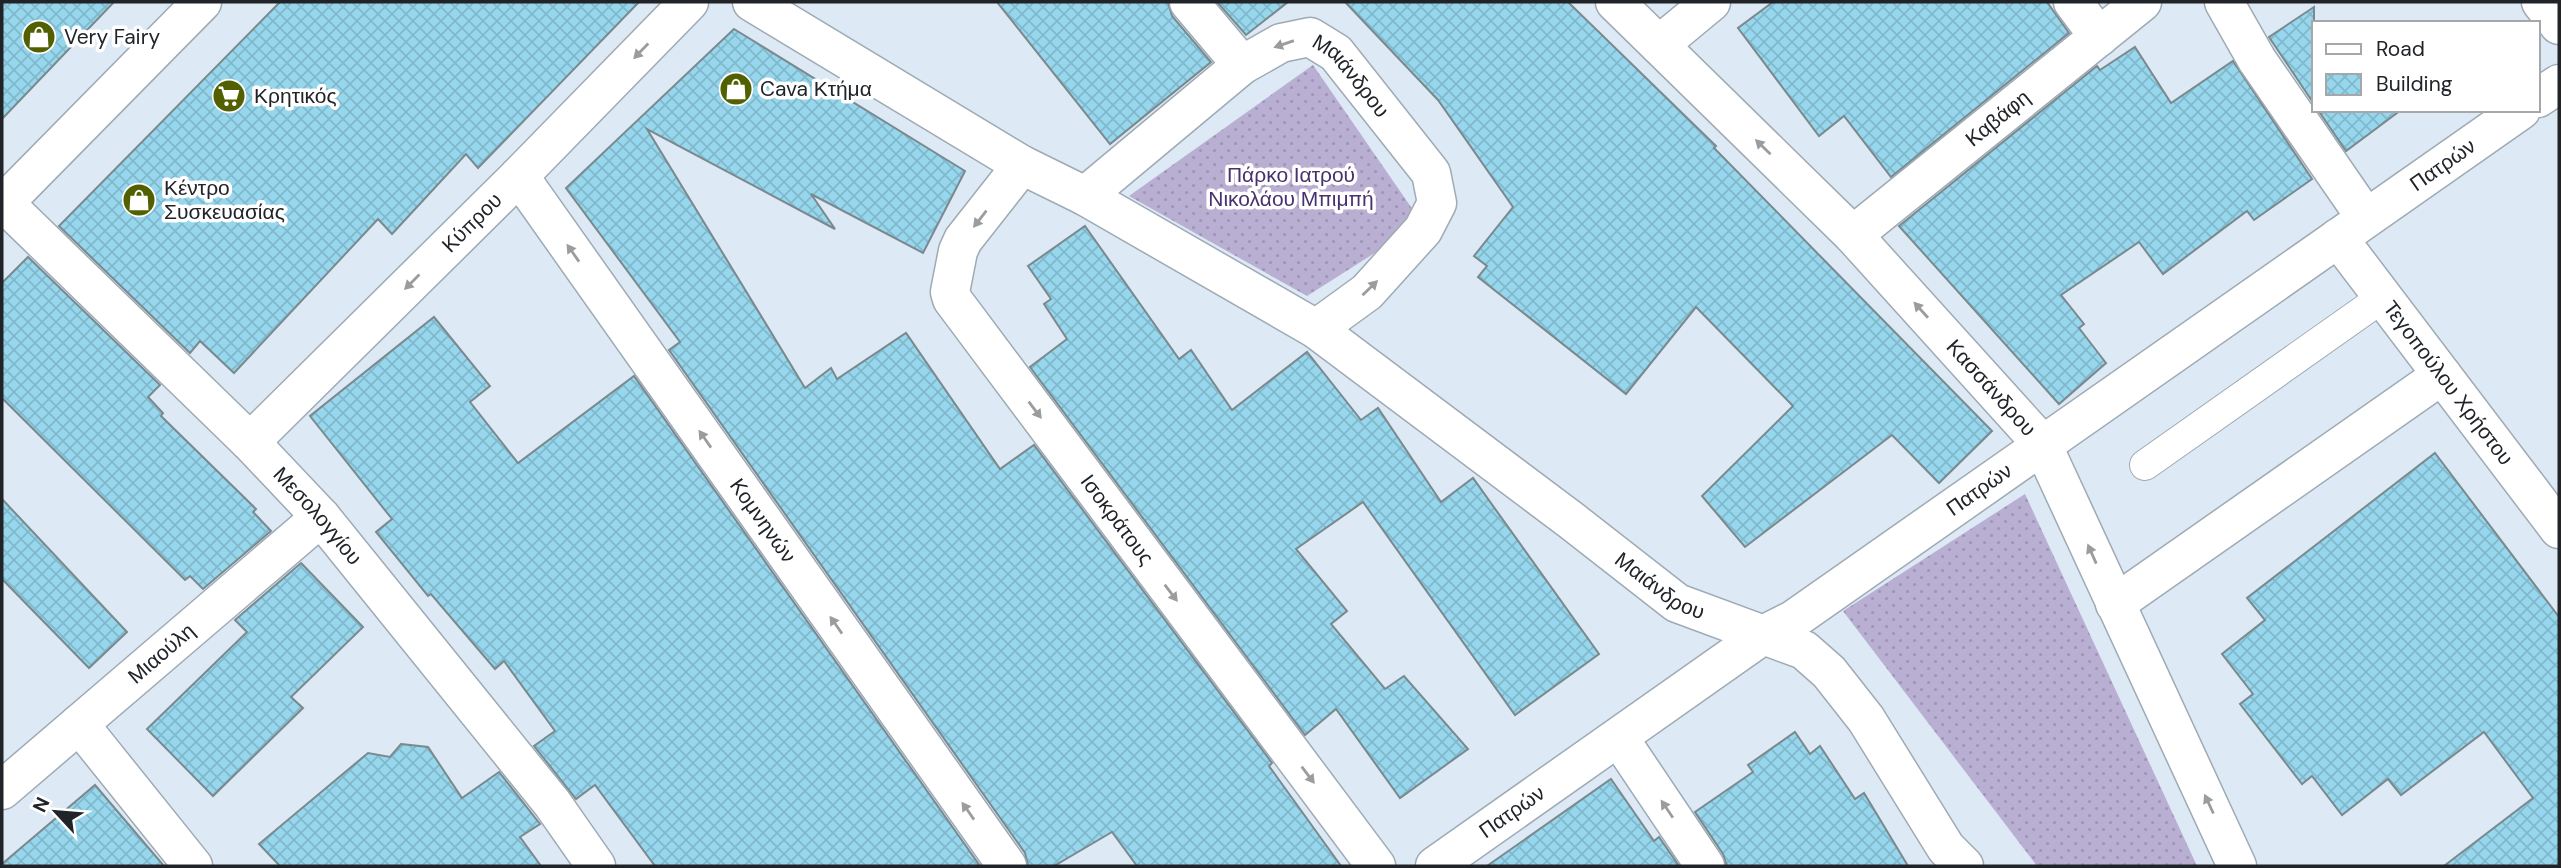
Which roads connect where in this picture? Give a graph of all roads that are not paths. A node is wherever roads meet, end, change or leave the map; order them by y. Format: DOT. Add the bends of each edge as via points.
graph roads {
  1 [pos="202,2"];
  2 [pos="689,2"];
  3 [pos="752,2"];
  4 [pos="1189,2"];
  5 [pos="1615,2"];
  6 [pos="1711,2"];
  7 [pos="2073,2"];
  8 [pos="2142,2"];
  9 [pos="2224,2"];
  10 [pos="2541,2"];
  11 [pos="2559,25"];
  12 [pos="2099,37"];
  13 [pos="1659,45"];
  14 [pos="1242,65"];
  15 [pos="2559,84"];
  16 [pos="2540,97"];
  17 [pos="2518,112"];
  18 [pos="1022,165"];
  19 [pos="519,176"];
  20 [pos="1085,196"];
  21 [pos="2,203"];
  22 [pos="2352,228"];
  23 [pos="1853,234"];
  24 [pos="2383,297"];
  25 [pos="1316,329"];
  26 [pos="2442,375"];
  27 [pos="250,442"];
  28 [pos="2042,444"];
  29 [pos="2145,465"];
  30 [pos="321,517"];
  31 [pos="2559,529"];
  32 [pos="2115,604"];
  33 [pos="1763,635"];
  34 [pos="79,724"];
  35 [pos="1619,738"];
  36 [pos="2,790"];
  37 [pos="194,866"];
  38 [pos="596,866"];
  39 [pos="1007,866"];
  40 [pos="1376,866"];
  41 [pos="1436,866"];
  42 [pos="1705,866"];
  43 [pos="1964,866"];
  44 [pos="2237,866"];
  1 -- 21 [label="street"];
  2 -- 19 [label="street, Κύπρου, one-way"];
  3 -- 18 [label="street, Μαιάνδρου"];
  4 -- 14 [label="street"];
  5 -- 13 [label="street, Κασσάνδρου"];
  6 -- 13 [label="street"];
  7 -- 12 [label="street"];
  8 -- 12 [label="street, Καβάφη"];
  9 -- 22 [label="street, Τεγοπούλου Χρήστου"];
  10 -- 11 [label="street"];
  12 -- 23 [label="street, Καβάφη"];
  23 -- 13 [label="street, Κασσάνδρου, one-way"];
  14 -- 20 [label="street, Μαιάνδρου"];
  25 -- 14 [label="street, Μαιάνδρου, one-way" via="1367,292 1423,230 1437,203 1431,173 1336,53 1310,37 1281,43"];
  15 -- 16 [label="street"];
  17 -- 22 [label="street, Πατρών"];
  18 -- 20 [label="street, Μαιάνδρου"];
  18 -- 40 [label="street, Ισοκράτους, one-way" via="963,240 952,299"];
  19 -- 27 [label="street, Κύπρου, one-way"];
  39 -- 19 [label="street, Κομνηνών, one-way"];
  20 -- 25 [label="street, Μαιάνδρου"];
  21 -- 27 [label="street, Μεσολογγίου"];
  22 -- 24 [label="street, Τεγοπούλου Χρήστου"];
  22 -- 28 [label="street, Πατρών"];
  28 -- 23 [label="street, Κασσάνδρου, one-way"];
  24 -- 26 [label="street, Τεγοπούλου Χρήστου"];
  24 -- 29 [label="lane"];
  25 -- 33 [label="street, Μαιάνδρου" via="1676,603"];
  26 -- 31 [label="street, Τεγοπούλου Χρήστου"];
  26 -- 32 [label="street"];
  27 -- 30 [label="street, Μεσολογγίου"];
  32 -- 28 [label="street, Κασσάνδρου, one-way"];
  28 -- 33 [label="street, Πατρών" via="1793,620"];
  30 -- 34 [label="street, Μιαούλη"];
  30 -- 38 [label="street, Μεσολογγίου" via="552,803"];
  44 -- 32 [label="street, Κασσάνδρου, one-way"];
  33 -- 35 [label="street, Πατρών"];
  33 -- 43 [label="street, Μαιάνδρου" via="1804,650 1829,672 1866,719 1946,848"];
  34 -- 36 [label="street, Μιαούλη"];
  34 -- 37 [label="street"];
  35 -- 41 [label="street, Πατρών"];
  42 -- 35 [label="street, one-way"];
}
